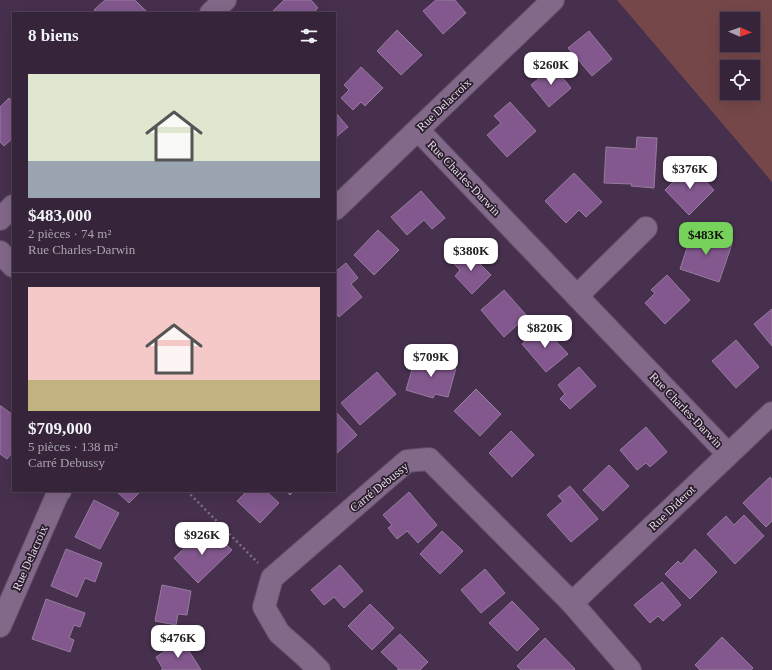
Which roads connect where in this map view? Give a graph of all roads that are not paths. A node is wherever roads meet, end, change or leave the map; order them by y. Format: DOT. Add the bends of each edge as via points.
graph roads {
  1 [pos="225,0"];
  2 [pos="552,0"];
  3 [pos="212,12"];
  4 [pos="418,130"];
  5 [pos="12,207"];
  6 [pos="336,208"];
  7 [pos="0,219"];
  8 [pos="646,228"];
  9 [pos="0,252"];
  10 [pos="12,265"];
  11 [pos="577,296"];
  12 [pos="772,413"];
  13 [pos="728,454"];
  14 [pos="60,492"];
  15 [pos="572,603"];
  16 [pos="0,626"];
  17 [pos="319,670"];
  18 [pos="630,670"];
  1 -- 3 [label="street"];
  2 -- 4 [label="street, Rue Delacroix"];
  4 -- 6 [label="street, Rue Delacroix"];
  4 -- 11 [label="street, Rue Charles-Darwin"];
  5 -- 7 [label="street"];
  8 -- 11 [label="street"];
  9 -- 10 [label="street"];
  11 -- 13 [label="street, Rue Charles-Darwin"];
  12 -- 13 [label="street, Rue Diderot"];
  13 -- 15 [label="street, Rue Diderot"];
  14 -- 16 [label="street, Rue Delacroix"];
  15 -- 17 [label="street, Carré Debussy" via="429,458 407,461 272,578 264,607 279,633"];
  15 -- 18 [label="street, Carré Debussy"];
}
